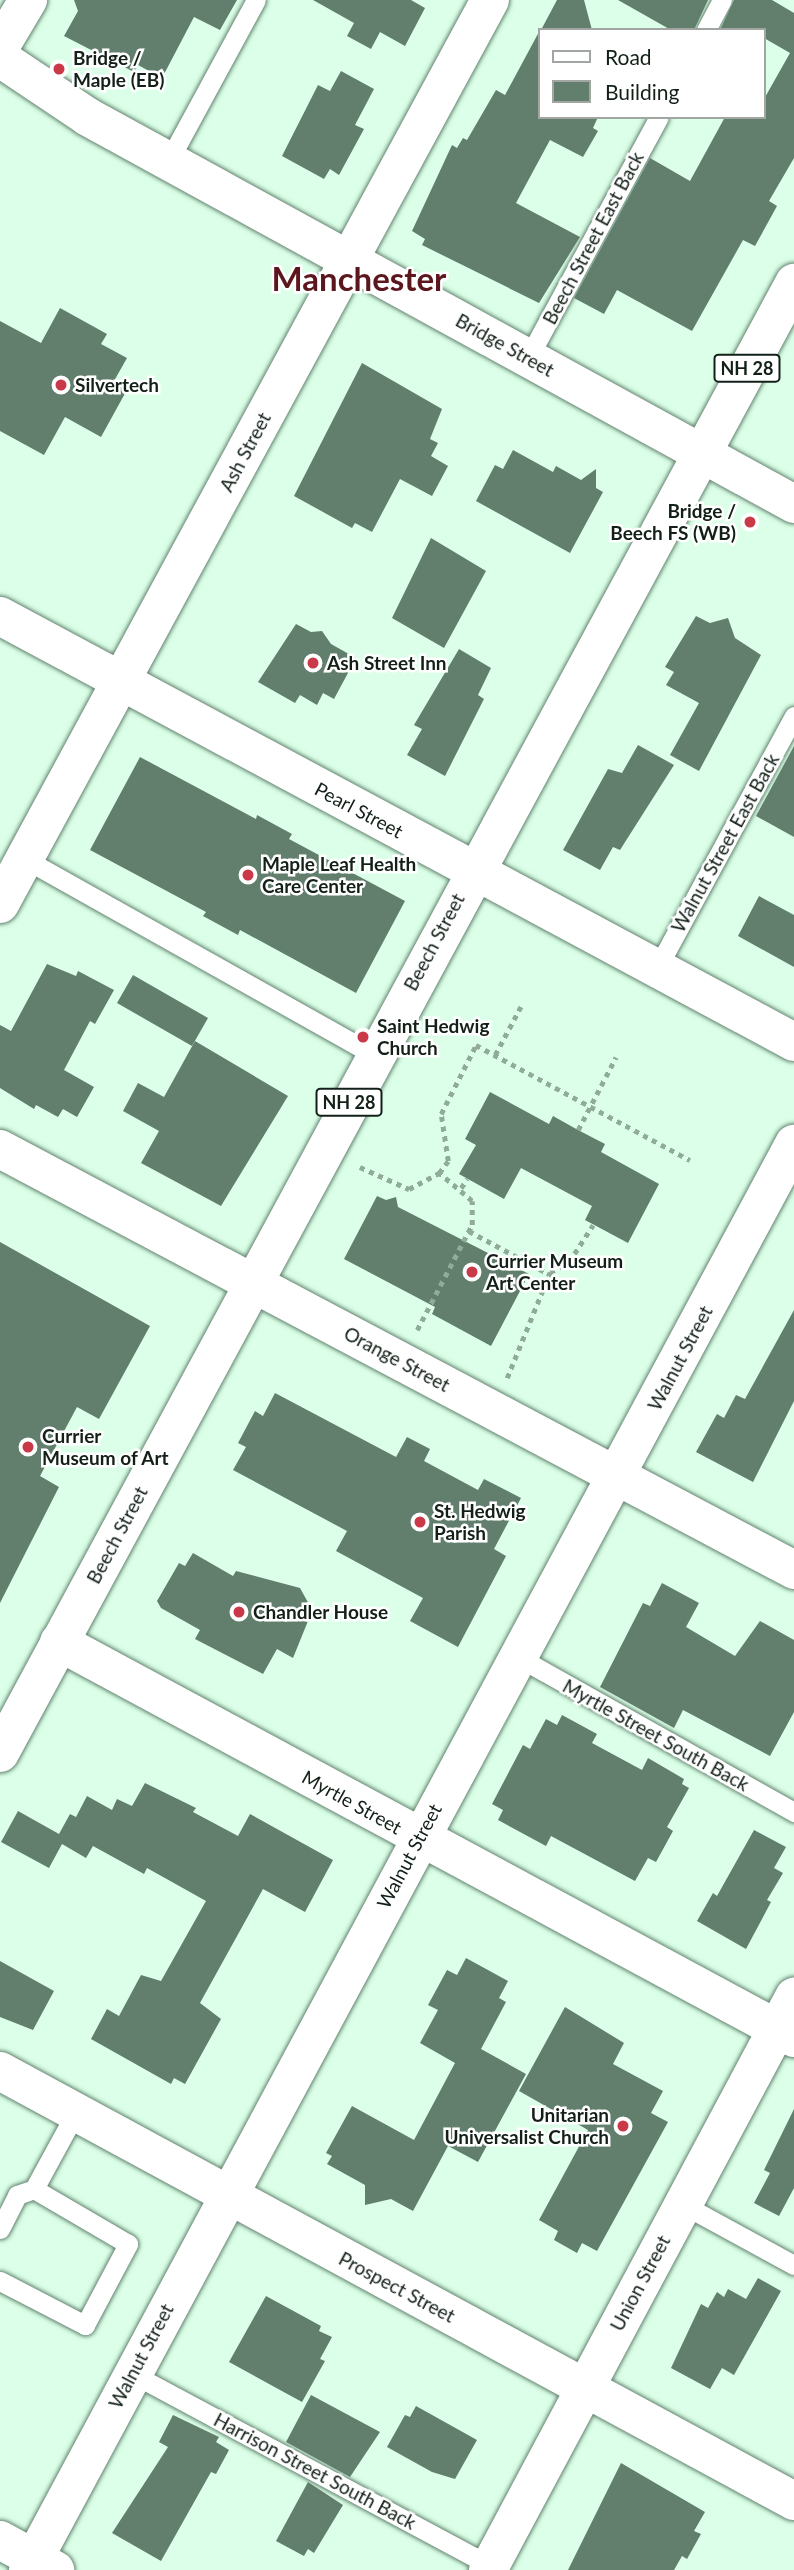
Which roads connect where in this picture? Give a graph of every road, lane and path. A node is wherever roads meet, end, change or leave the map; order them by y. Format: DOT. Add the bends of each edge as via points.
graph roads {
  1 [pos="28,0"];
  2 [pos="256,0"];
  3 [pos="490,0"];
  4 [pos="722,0"];
  5 [pos="707,28"];
  6 [pos="0,47"];
  7 [pos="0,58"];
  8 [pos="658,119"];
  9 [pos="169,160"];
  10 [pos="349,259"];
  11 [pos="794,283"];
  12 [pos="528,358"];
  13 [pos="700,453"];
  14 [pos="794,504"];
  15 [pos="0,616"];
  16 [pos="121,681"];
  17 [pos="794,716"];
  18 [pos="25,859"];
  19 [pos="472,871"];
  20 [pos="0,904"];
  21 [pos="656,970"];
  22 [pos="521,1006"];
  23 [pos="794,1042"];
  24 [pos="374,1055"];
  25 [pos="495,1055"];
  26 [pos="616,1057"];
  27 [pos="591,1106"];
  28 [pos="578,1130"];
  29 [pos="794,1144"];
  30 [pos="0,1149"];
  31 [pos="690,1160"];
  32 [pos="360,1167"];
  33 [pos="439,1173"];
  34 [pos="467,1179"];
  35 [pos="461,1188"];
  36 [pos="593,1224"];
  37 [pos="470,1231"];
  38 [pos="549,1274"];
  39 [pos="252,1284"];
  40 [pos="413,1337"];
  41 [pos="503,1385"];
  42 [pos="617,1474"];
  43 [pos="794,1570"];
  44 [pos="59,1642"];
  45 [pos="518,1657"];
  46 [pos="0,1753"];
  47 [pos="794,1812"];
  48 [pos="419,1839"];
  49 [pos="788,2021"];
  50 [pos="0,2071"];
  51 [pos="75,2112"];
  52 [pos="34,2189"];
  53 [pos="229,2196"];
  54 [pos="682,2204"];
  55 [pos="0,2229"];
  56 [pos="794,2265"];
  57 [pos="0,2281"];
  58 [pos="131,2373"];
  59 [pos="584,2388"];
  60 [pos="794,2501"];
  61 [pos="0,2540"];
  62 [pos="39,2566"];
  63 [pos="492,2568"];
  1 -- 6 [label="street"];
  2 -- 9 [label="lane"];
  3 -- 10 [label="street, Ash Street"];
  4 -- 5 [label="lane"];
  7 -- 9 [label="street, Bridge Street" via="77,110"];
  8 -- 12 [label="lane, Beech Street East Back"];
  9 -- 10 [label="street, Bridge Street"];
  10 -- 12 [label="street, Bridge Street"];
  10 -- 16 [label="street, Ash Street"];
  11 -- 13 [label="street, Beech Street / NH 28"];
  12 -- 13 [label="street, Bridge Street"];
  13 -- 14 [label="street, Bridge Street"];
  13 -- 19 [label="street, Beech Street / NH 28"];
  15 -- 16 [label="street, Pearl Street"];
  16 -- 18 [label="street, Ash Street"];
  16 -- 19 [label="street, Pearl Street"];
  17 -- 21 [label="lane, Walnut Street East Back"];
  18 -- 20 [label="street, Ash Street"];
  18 -- 24 [label="lane"];
  19 -- 21 [label="street, Pearl Street"];
  19 -- 24 [label="street, Beech Street / NH 28"];
  21 -- 23 [label="street, Pearl Street"];
  22 -- 25 [label="path"];
  24 -- 39 [label="street, Beech Street / NH 28"];
  25 -- 27 [label="path"];
  25 -- 33 [label="path" via="476,1045 441,1114 448,1161"];
  26 -- 27 [label="path"];
  27 -- 28 [label="path"];
  27 -- 31 [label="path"];
  29 -- 42 [label="street, Walnut Street"];
  30 -- 39 [label="street, Orange Street"];
  32 -- 33 [label="path" via="409,1189"];
  33 -- 35 [label="path"];
  34 -- 35 [label="path"];
  35 -- 37 [label="path" via="472,1201"];
  36 -- 38 [label="path" via="577,1253"];
  37 -- 38 [label="path"];
  37 -- 40 [label="path"];
  38 -- 41 [label="path"];
  39 -- 42 [label="street, Orange Street"];
  39 -- 44 [label="street, Beech Street / NH 28"];
  42 -- 43 [label="street, Orange Street"];
  42 -- 45 [label="street, Walnut Street"];
  44 -- 46 [label="street, Beech Street / NH 28"];
  44 -- 48 [label="street, Myrtle Street"];
  45 -- 47 [label="lane, Myrtle Street South Back"];
  45 -- 48 [label="street, Walnut Street"];
  48 -- 49 [label="street, Myrtle Street"];
  48 -- 53 [label="street, Walnut Street"];
  49 -- 54 [label="street, Union Street"];
  50 -- 51 [label="street, Prospect Street"];
  51 -- 52 [label="lane"];
  51 -- 53 [label="street, Prospect Street"];
  52 -- 55 [label="lane" via="17,2195"];
  52 -- 57 [label="lane" via="128,2244 85,2325"];
  53 -- 58 [label="street, Walnut Street"];
  53 -- 59 [label="street, Prospect Street"];
  54 -- 56 [label="lane"];
  54 -- 59 [label="street, Union Street"];
  58 -- 62 [label="street, Walnut Street"];
  58 -- 63 [label="lane, Harrison Street South Back"];
  59 -- 60 [label="street, Prospect Street"];
  59 -- 63 [label="street, Union Street"];
  61 -- 62 [label="street"];
}
